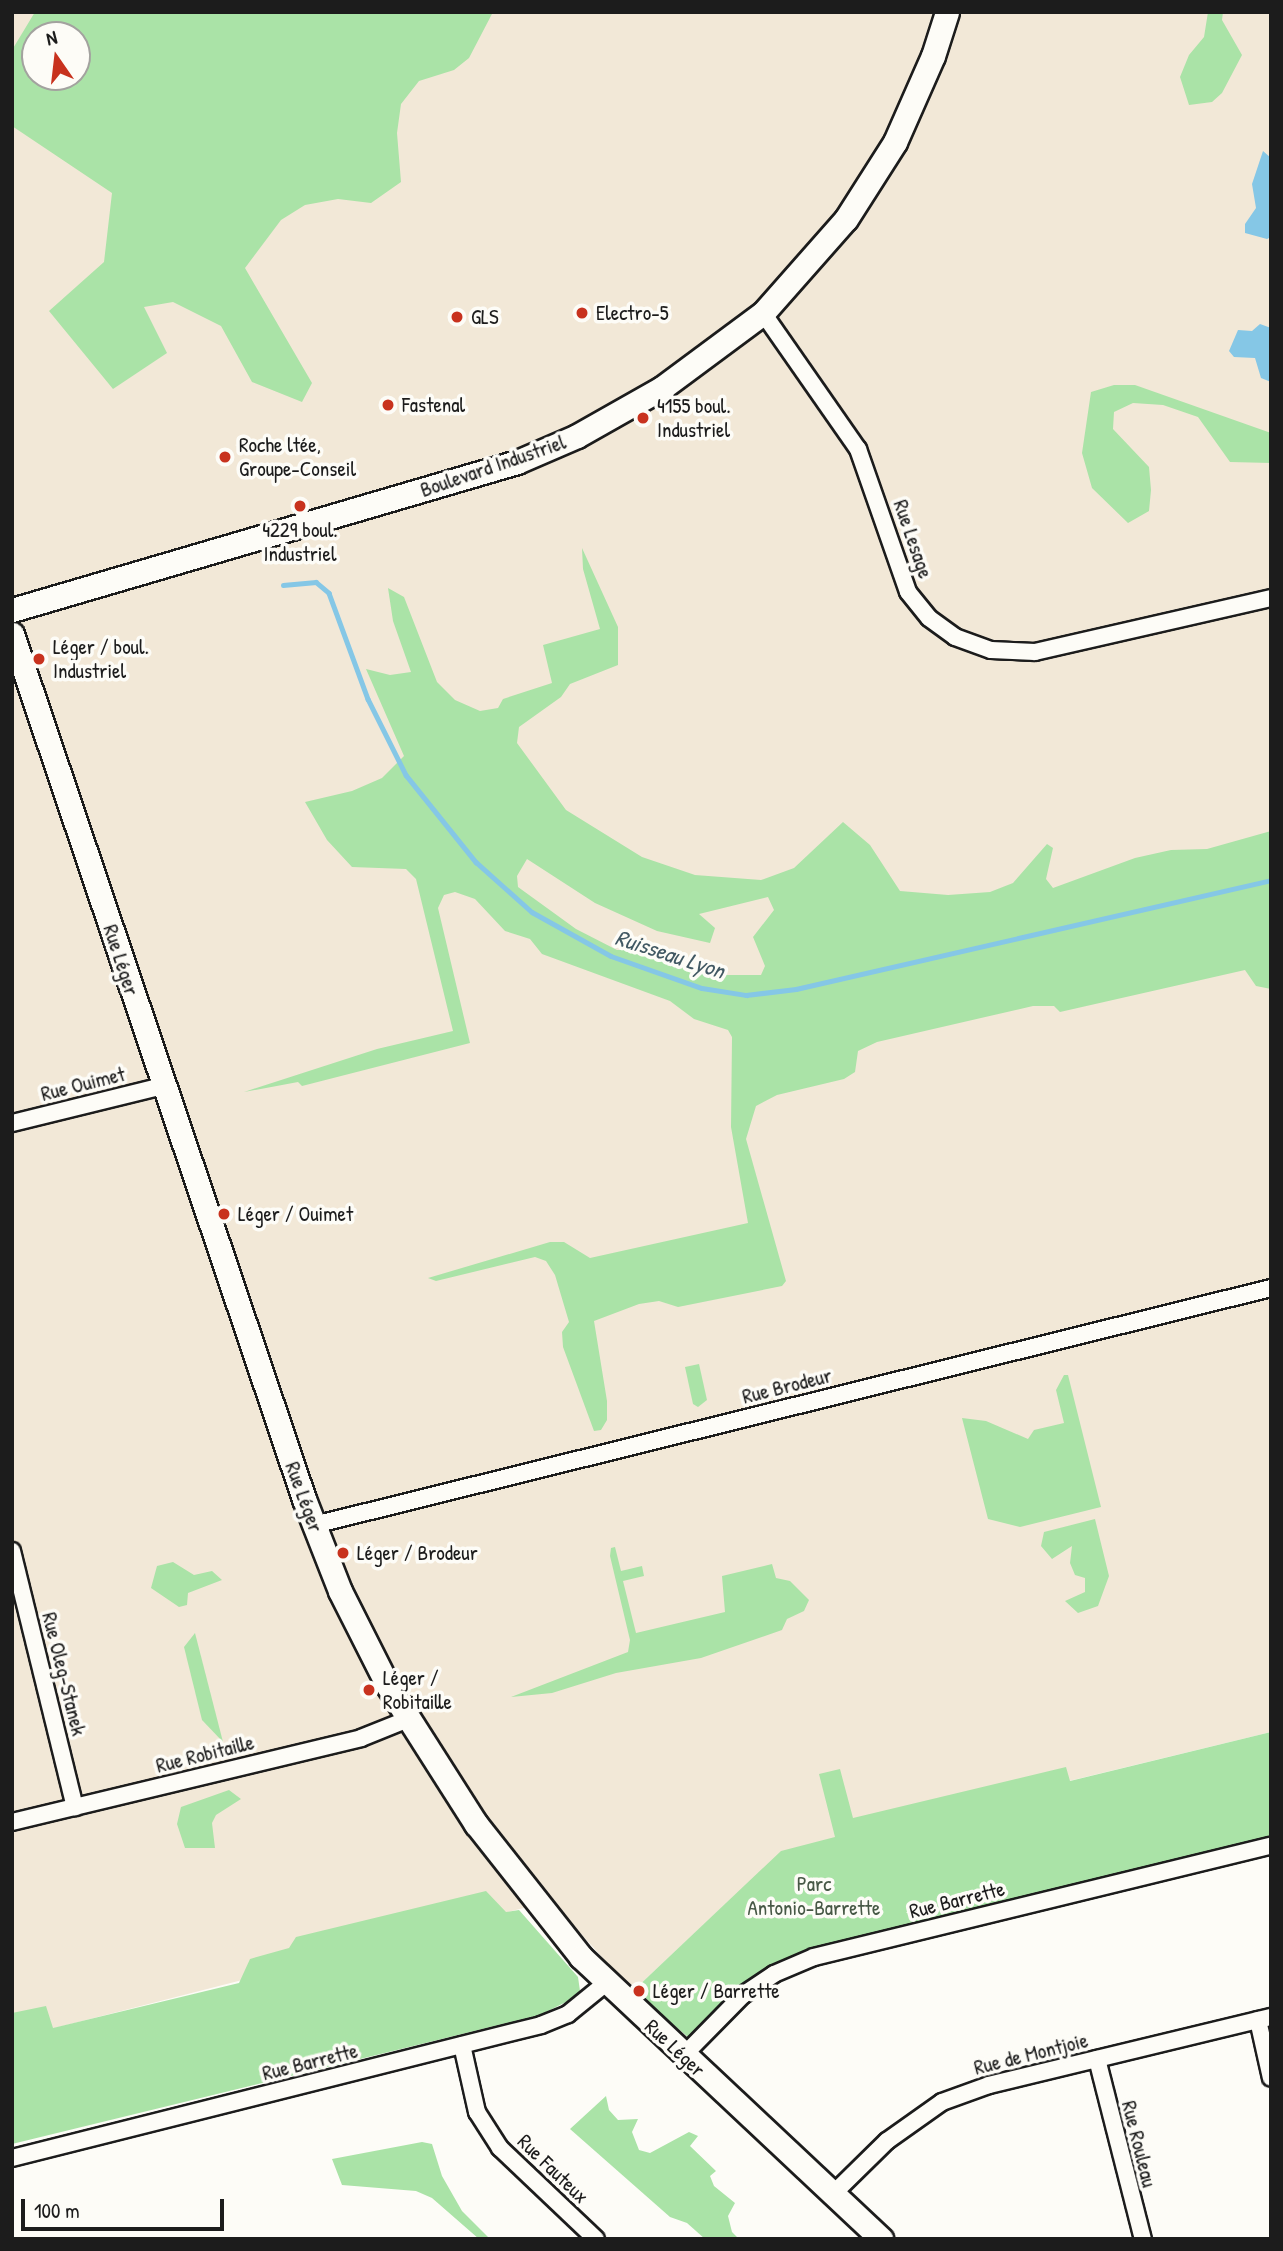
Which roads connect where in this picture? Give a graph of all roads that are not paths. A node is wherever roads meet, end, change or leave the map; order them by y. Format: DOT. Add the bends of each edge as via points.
graph roads {
  1 [pos="947,12"];
  2 [pos="763,313"];
  3 [pos="1271,598"];
  4 [pos="12,610"];
  5 [pos="12,634"];
  6 [pos="163,1086"];
  7 [pos="12,1123"];
  8 [pos="1271,1289"];
  9 [pos="314,1525"];
  10 [pos="12,1551"];
  11 [pos="406,1720"];
  12 [pos="75,1807"];
  13 [pos="12,1822"];
  14 [pos="1271,1846"];
  15 [pos="606,1983"];
  16 [pos="1264,2018"];
  17 [pos="462,2045"];
  18 [pos="683,2056"];
  19 [pos="1097,2059"];
  20 [pos="1271,2078"];
  21 [pos="12,2158"];
  22 [pos="833,2194"];
  23 [pos="596,2239"];
  24 [pos="881,2239"];
  25 [pos="1143,2239"];
  1 -- 2 [label="street, Boulevard Industriel" via="916,97 866,191 812,261"];
  2 -- 3 [label="street, Rue Lesage" via="859,449 908,592 929,618 956,637 991,650 1035,652"];
  2 -- 4 [label="street, Boulevard Industriel" via="662,388 539,453"];
  5 -- 6 [label="street, Rue Léger"];
  6 -- 7 [label="street, Rue Ouimet"];
  6 -- 9 [label="street, Rue Léger"];
  8 -- 9 [label="street, Rue Brodeur"];
  9 -- 11 [label="street, Rue Léger" via="344,1599"];
  10 -- 12 [label="street, Rue Oleg-Stanek"];
  11 -- 12 [label="street, Rue Robitaille" via="362,1738"];
  11 -- 15 [label="street, Rue Léger" via="524,1888"];
  12 -- 13 [label="street, Rue Robitaille"];
  14 -- 18 [label="street, Rue Barrette" via="814,1957 774,1974 743,1995"];
  15 -- 17 [label="street, Rue Barrette" via="558,2019"];
  15 -- 18 [label="street, Rue Léger"];
  16 -- 19 [label="street, Rue de Montjoie"];
  16 -- 20 [label="street"];
  17 -- 21 [label="street, Rue Barrette"];
  17 -- 23 [label="street, Rue Fauteux" via="477,2112 500,2148"];
  18 -- 22 [label="street, Rue Léger"];
  19 -- 22 [label="street, Rue de Montjoie" via="942,2102 887,2141"];
  19 -- 25 [label="street, Rue Rouleau"];
  22 -- 24 [label="street, Rue Léger"];
}
